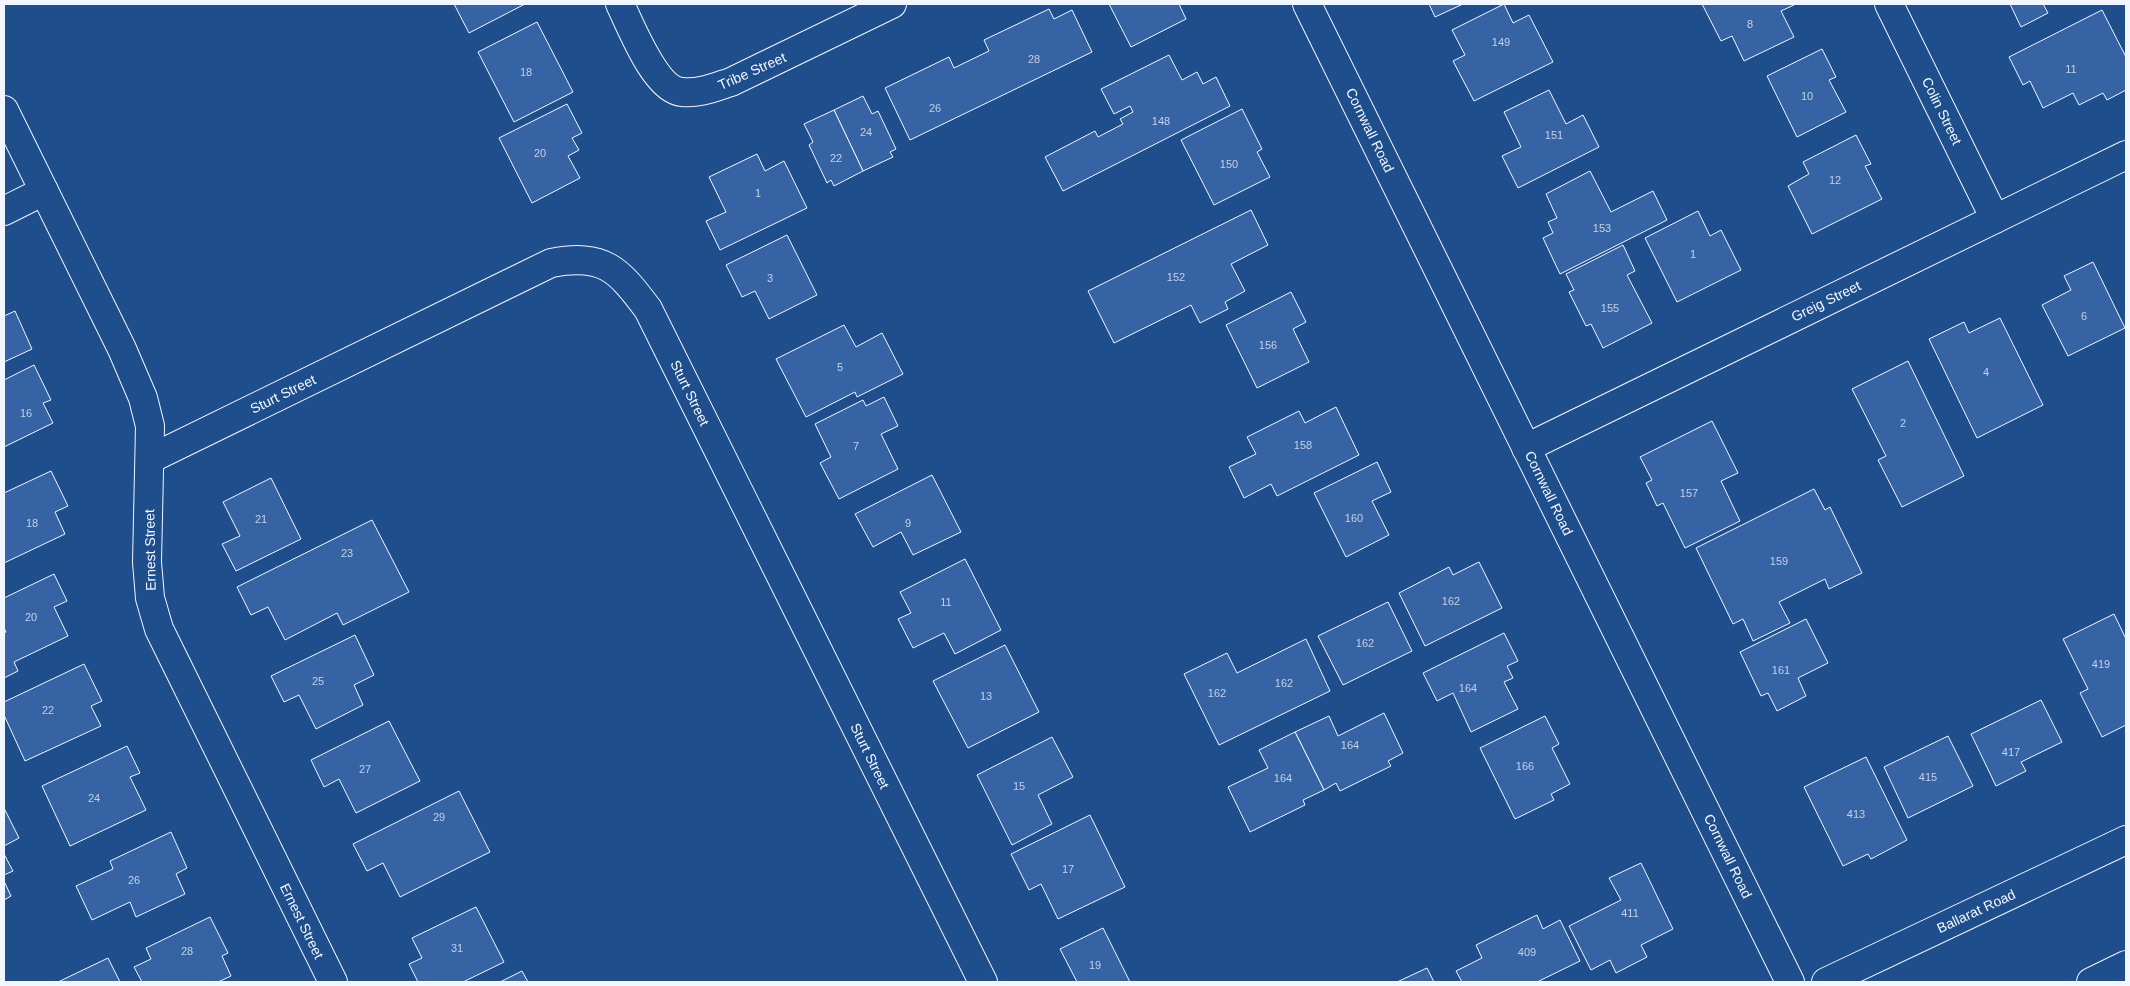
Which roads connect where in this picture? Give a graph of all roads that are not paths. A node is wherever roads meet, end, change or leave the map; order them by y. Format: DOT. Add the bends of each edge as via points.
graph roads {
  1 [pos="620,4"];
  2 [pos="892,4"];
  3 [pos="1307,4"];
  4 [pos="1889,4"];
  5 [pos="4,110"];
  6 [pos="2126,155"];
  7 [pos="44,191"];
  8 [pos="4,211"];
  9 [pos="1995,219"];
  10 [pos="1526,448"];
  11 [pos="150,459"];
  12 [pos="2126,840"];
  13 [pos="2126,965"];
  14 [pos="333,982"];
  15 [pos="983,982"];
  16 [pos="1790,982"];
  17 [pos="1826,982"];
  18 [pos="2090,982"];
  1 -- 2 [label="main road, Tribe Street" via="660,78 681,93 704,91 731,82"];
  3 -- 10 [label="main road, Cornwall Road"];
  4 -- 9 [label="main road, Colin Street"];
  5 -- 7 [label="main road, Ernest Street"];
  6 -- 9 [label="main road, Greig Street"];
  7 -- 8 [label="main road"];
  7 -- 11 [label="main road, Ernest Street" via="143,398 150,426"];
  9 -- 10 [label="main road, Greig Street"];
  10 -- 16 [label="main road, Cornwall Road"];
  11 -- 14 [label="main road, Ernest Street" via="147,562 150,598 159,629"];
  11 -- 15 [label="main road, Sturt Street" via="551,263 573,259 611,267 628,282 648,309"];
  12 -- 17 [label="main road, Ballarat Road"];
  13 -- 18 [label="main road"];
}
